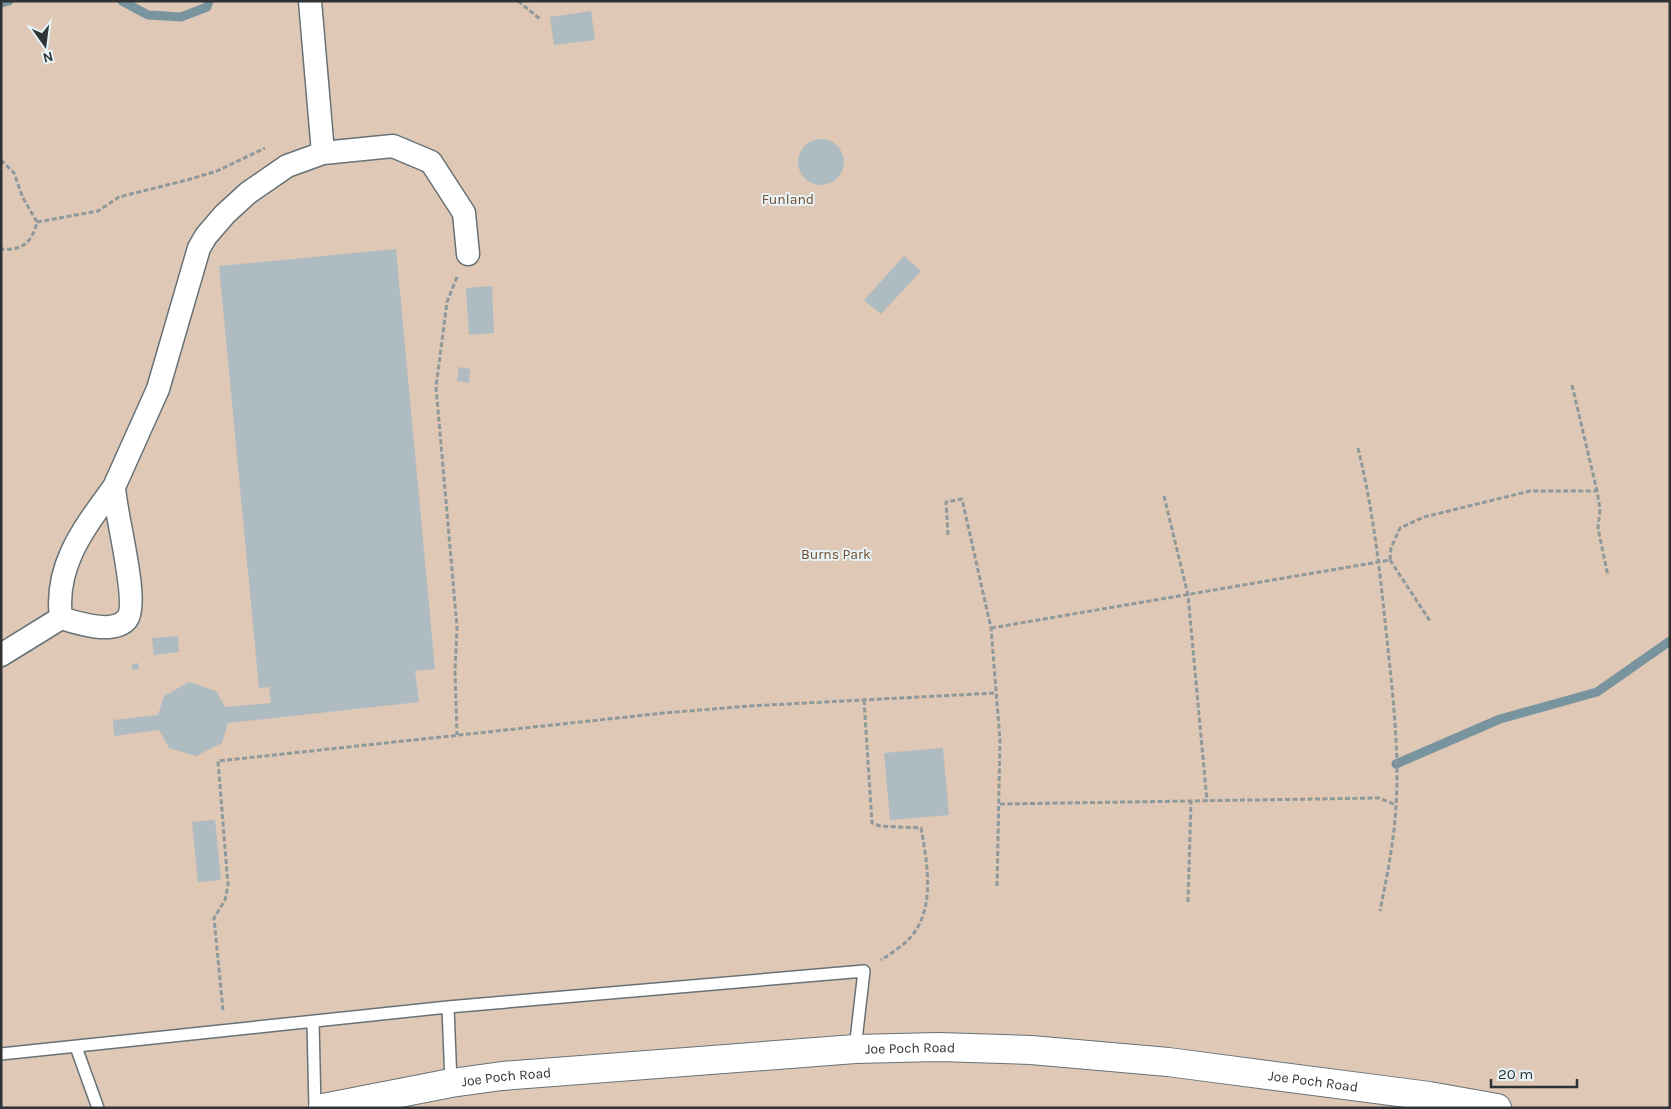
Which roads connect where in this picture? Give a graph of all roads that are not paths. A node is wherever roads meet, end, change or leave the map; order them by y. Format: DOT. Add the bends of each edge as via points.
graph roads {
  1 [pos="310,1"];
  2 [pos="323,153"];
  3 [pos="468,254"];
  4 [pos="114,487"];
  5 [pos="61,618"];
  6 [pos="1,655"];
  7 [pos="448,1007"];
  8 [pos="313,1022"];
  9 [pos="76,1047"];
  10 [pos="855,1049"];
  11 [pos="1,1054"];
  12 [pos="451,1083"];
  13 [pos="98,1108"];
  14 [pos="316,1108"];
  15 [pos="323,1108"];
  16 [pos="1497,1108"];
  1 -- 2 [label="street"];
  2 -- 3 [label="street" via="392,146 431,162 464,213"];
  2 -- 4 [label="street" via="287,166 248,193 206,236 197,256 158,389"];
  4 -- 5 [label="street" via="85,528 63,571 59,602"];
  4 -- 5 [label="street" via="131,588 130,614 126,621 96,627"];
  5 -- 6 [label="street"];
  7 -- 8 [label="lane"];
  7 -- 10 [label="lane" via="864,972"];
  7 -- 12 [label="lane"];
  8 -- 9 [label="lane"];
  8 -- 14 [label="lane"];
  9 -- 11 [label="lane"];
  9 -- 13 [label="lane"];
  10 -- 12 [label="street, Joe Poch Road" via="502,1076"];
  10 -- 16 [label="street, Joe Poch Road" via="1030,1050 1168,1062"];
  12 -- 15 [label="street, Joe Poch Road"];
}
